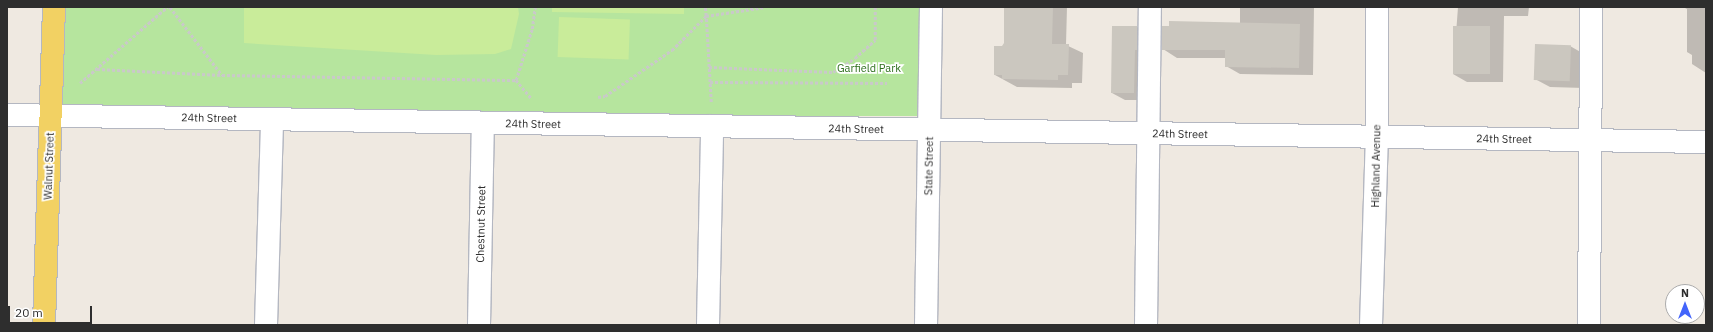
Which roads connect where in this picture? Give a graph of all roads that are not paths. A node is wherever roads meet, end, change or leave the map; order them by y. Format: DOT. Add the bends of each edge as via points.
graph roads {
  1 [pos="54,7"];
  2 [pos="931,7"];
  3 [pos="1150,7"];
  4 [pos="1377,7"];
  5 [pos="1591,7"];
  6 [pos="7,115"];
  7 [pos="51,116"];
  8 [pos="272,119"];
  9 [pos="483,123"];
  10 [pos="712,126"];
  11 [pos="930,130"];
  12 [pos="1147,133"];
  13 [pos="1377,137"];
  14 [pos="1589,140"];
  15 [pos="1706,142"];
  16 [pos="44,325"];
  17 [pos="266,325"];
  18 [pos="480,325"];
  19 [pos="708,325"];
  20 [pos="926,325"];
  21 [pos="1146,325"];
  22 [pos="1371,325"];
  23 [pos="1589,325"];
  1 -- 7 [label="main road, Walnut Street"];
  2 -- 11 [label="street, State Street"];
  3 -- 12 [label="street"];
  4 -- 13 [label="street, Highland Avenue"];
  5 -- 14 [label="street"];
  6 -- 7 [label="street, 24th Street"];
  7 -- 8 [label="street, 24th Street"];
  7 -- 16 [label="main road, Walnut Street"];
  8 -- 9 [label="street, 24th Street"];
  8 -- 17 [label="street"];
  9 -- 10 [label="street, 24th Street"];
  9 -- 18 [label="street, Chestnut Street"];
  10 -- 11 [label="street, 24th Street"];
  10 -- 19 [label="street"];
  11 -- 12 [label="street, 24th Street"];
  11 -- 20 [label="street, State Street"];
  12 -- 13 [label="street, 24th Street"];
  12 -- 21 [label="street"];
  13 -- 14 [label="street, 24th Street"];
  13 -- 22 [label="street, Highland Avenue"];
  14 -- 15 [label="street, 24th Street"];
  14 -- 23 [label="street"];
}
